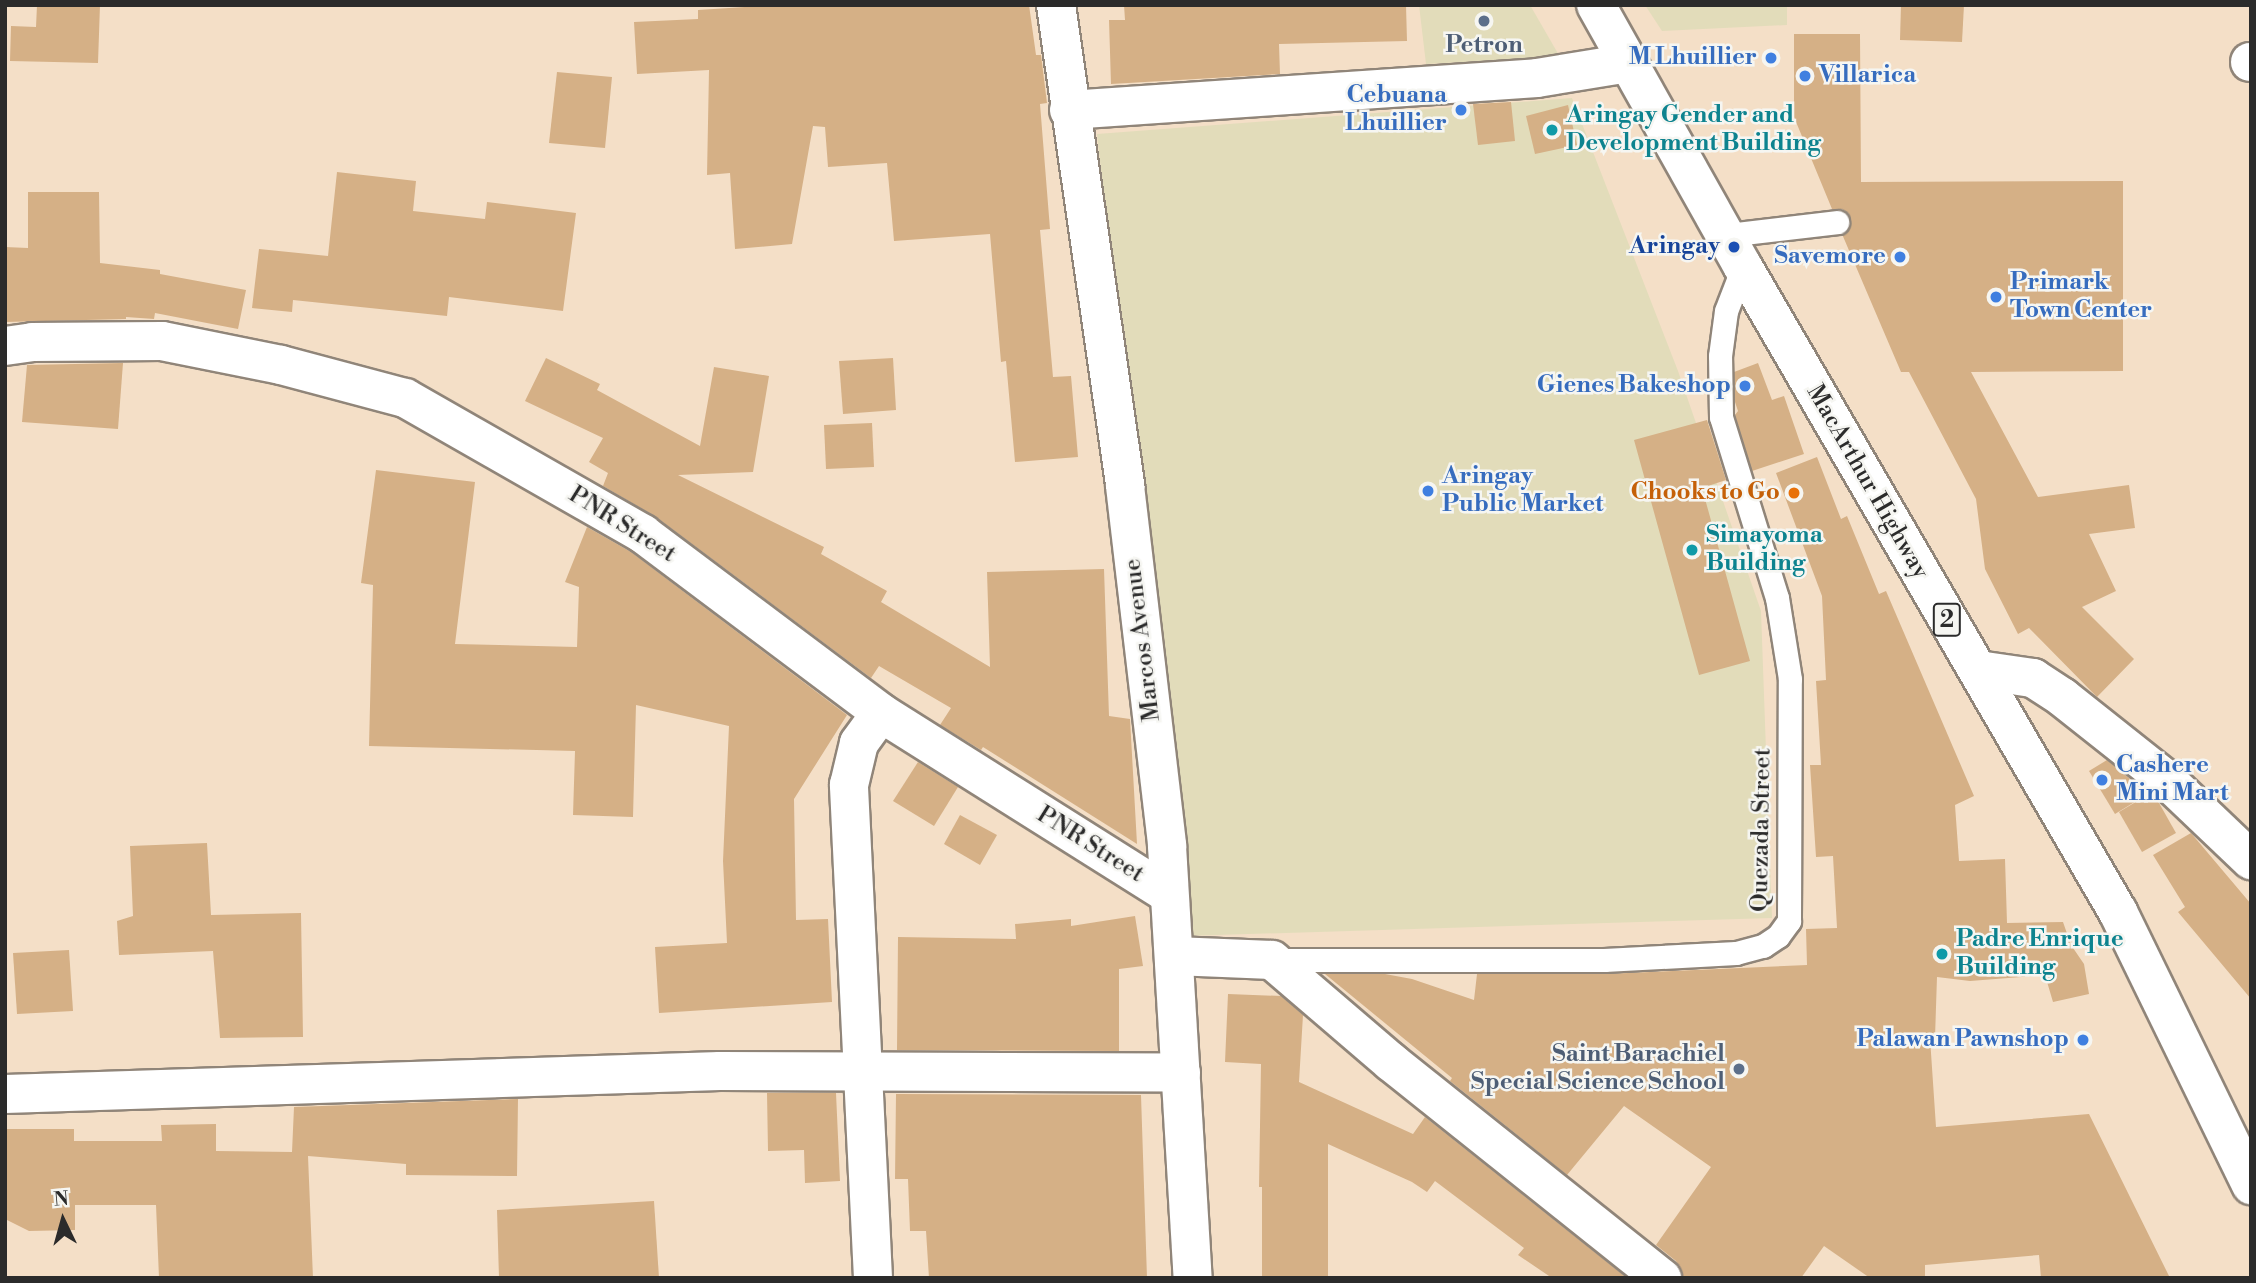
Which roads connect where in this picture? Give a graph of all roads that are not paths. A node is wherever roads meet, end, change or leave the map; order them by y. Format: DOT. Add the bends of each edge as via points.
graph roads {
  1 [pos="1056,5"];
  2 [pos="1596,5"];
  3 [pos="1629,63"];
  4 [pos="1069,110"];
  5 [pos="1837,222"];
  6 [pos="1735,251"];
  7 [pos="5,346"];
  8 [pos="1978,670"];
  9 [pos="881,713"];
  10 [pos="2251,860"];
  11 [pos="1168,894"];
  12 [pos="1174,956"];
  13 [pos="1272,960"];
  14 [pos="1181,1073"];
  15 [pos="864,1074"];
  16 [pos="5,1094"];
  17 [pos="2251,1185"];
  18 [pos="873,1278"];
  19 [pos="1193,1278"];
  20 [pos="1662,1278"];
  1 -- 4 [label="main road, Marcos Avenue"];
  2 -- 3 [label="main road, MacArthur Highway / 2"];
  3 -- 4 [label="main road" via="1538,78"];
  3 -- 6 [label="main road, MacArthur Highway / 2"];
  4 -- 11 [label="main road, Marcos Avenue" via="1125,486 1167,846"];
  5 -- 6 [label="lane"];
  6 -- 8 [label="main road, MacArthur Highway / 2"];
  6 -- 13 [label="lane, Quezada Street" via="1720,356 1721,417 1777,598 1790,679 1789,921 1763,946 1736,953 1604,960"];
  7 -- 9 [label="main road, PNR Street" via="162,341 281,365 405,398 643,534"];
  8 -- 10 [label="main road" via="2034,678 2062,697 2168,781"];
  8 -- 17 [label="main road, MacArthur Highway / 2" via="2118,912"];
  9 -- 11 [label="main road, PNR Street"];
  9 -- 15 [label="main road" via="859,743 849,785"];
  11 -- 12 [label="main road, Marcos Avenue"];
  12 -- 13 [label="main road"];
  12 -- 14 [label="main road, Marcos Avenue"];
  13 -- 20 [label="main road" via="1391,1062"];
  14 -- 15 [label="main road"];
  14 -- 19 [label="main road, Marcos Avenue"];
  15 -- 16 [label="main road" via="720,1071"];
  15 -- 18 [label="main road"];
}
